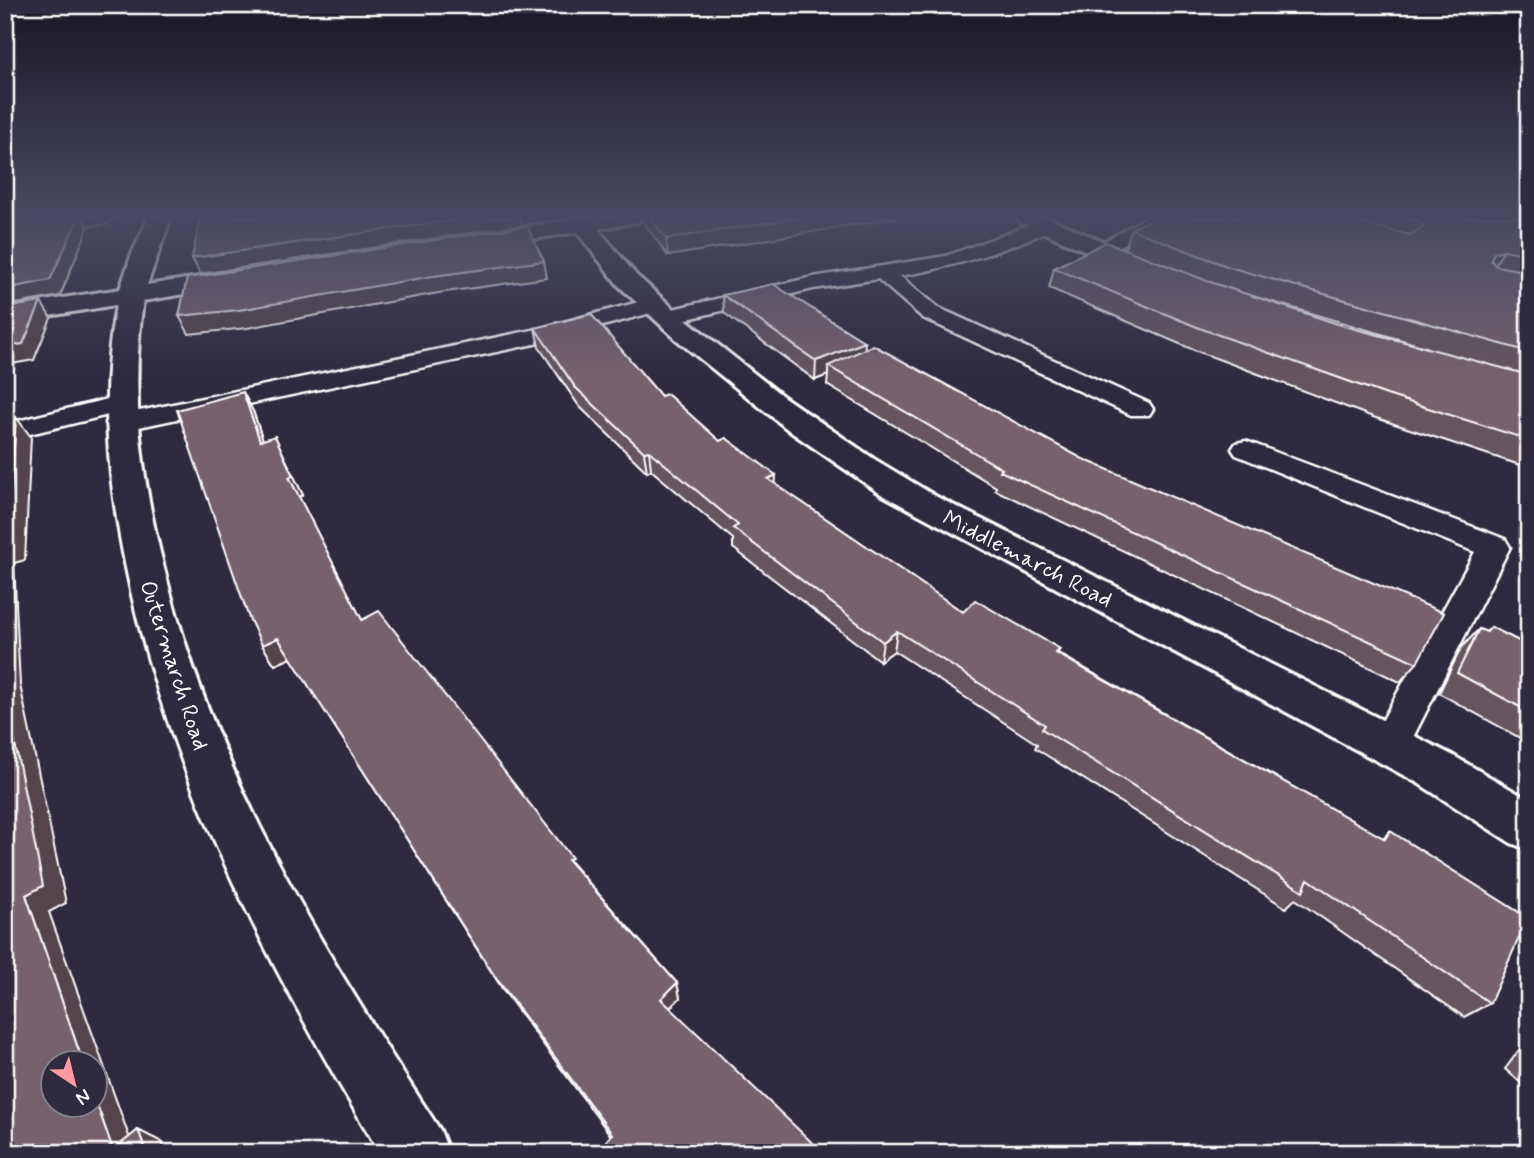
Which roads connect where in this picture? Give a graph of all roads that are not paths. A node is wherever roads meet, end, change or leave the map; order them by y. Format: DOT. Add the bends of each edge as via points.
graph roads {
  1 [pos="136,271"];
  2 [pos="621,271"];
  3 [pos="899,271"];
  4 [pos="1154,271"];
  5 [pos="885,274"];
  6 [pos="256,276"];
  7 [pos="1172,278"];
  8 [pos="132,295"];
  9 [pos="660,311"];
  10 [pos="5,315"];
  11 [pos="1140,409"];
  12 [pos="120,414"];
  13 [pos="5,432"];
  14 [pos="1245,449"];
  15 [pos="1390,745"];
  16 [pos="1529,827"];
  17 [pos="417,1153"];
  1 -- 8 [label="street, Outermarch Road"];
  2 -- 9 [label="street, Middlemarch Road"];
  3 -- 5 [label="lane"];
  4 -- 7 [label="street"];
  5 -- 9 [label="lane"];
  5 -- 11 [label="lane" via="931,313"];
  6 -- 8 [label="street"];
  8 -- 10 [label="street"];
  8 -- 12 [label="street, Outermarch Road" via="120,368"];
  9 -- 12 [label="lane"];
  9 -- 15 [label="street, Middlemarch Road" via="745,384 881,480"];
  12 -- 13 [label="lane"];
  12 -- 17 [label="street, Outermarch Road" via="128,498 156,621 189,724 259,878 349,1045"];
  14 -- 15 [label="lane" via="1494,547"];
  15 -- 16 [label="street, Middlemarch Road"];
}
